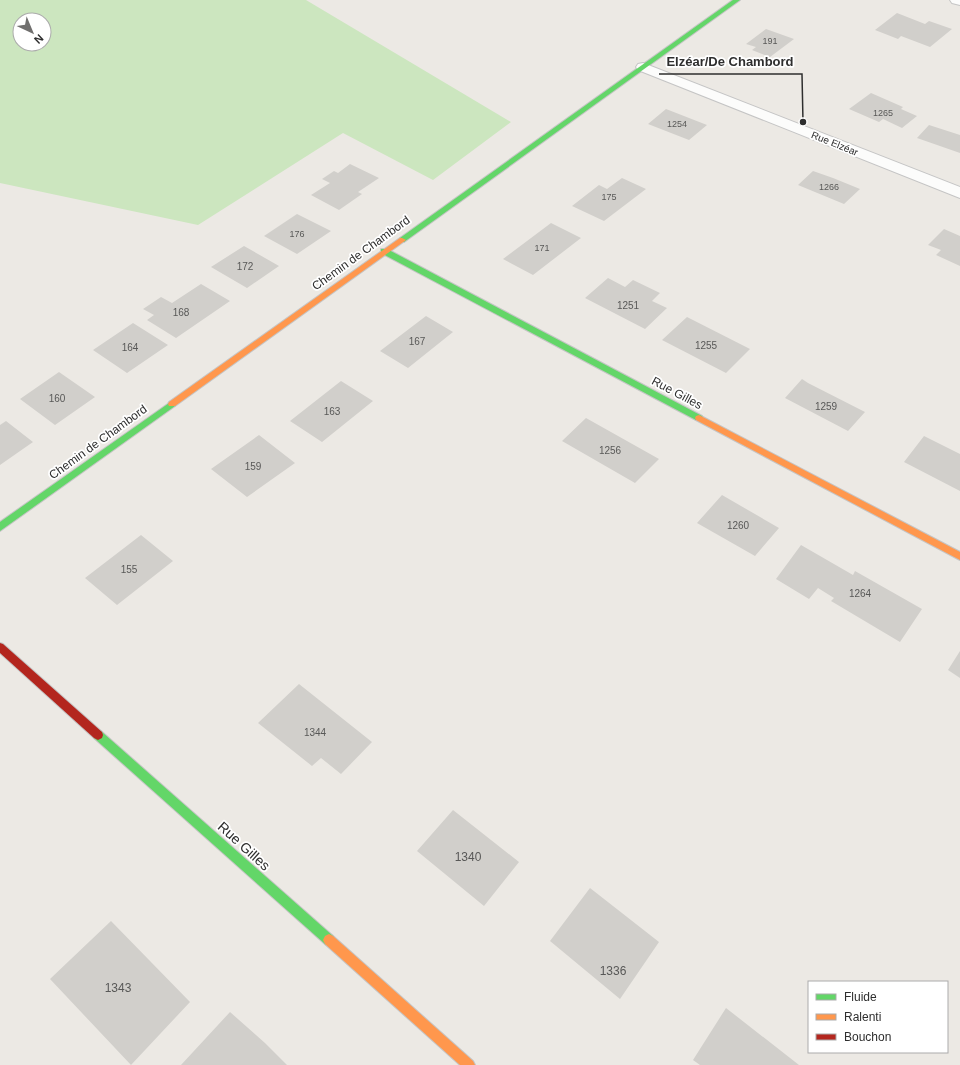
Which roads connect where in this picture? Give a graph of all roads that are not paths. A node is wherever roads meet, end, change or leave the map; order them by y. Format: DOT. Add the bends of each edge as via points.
graph roads {
  1 [pos="737,0"];
  2 [pos="957,0"];
  3 [pos="960,1"];
  4 [pos="643,67"];
  5 [pos="960,193"];
  6 [pos="384,252"];
  7 [pos="0,527"];
  8 [pos="960,556"];
  9 [pos="0,647"];
  10 [pos="469,1065"];
  1 -- 4 [label="street, Chemin de Chambord"];
  2 -- 3 [label="street"];
  4 -- 5 [label="street, Rue Elzéar"];
  4 -- 6 [label="street, Chemin de Chambord"];
  6 -- 7 [label="street, Chemin de Chambord"];
  6 -- 8 [label="street, Rue Gilles"];
  9 -- 10 [label="street, Rue Gilles"];
}
